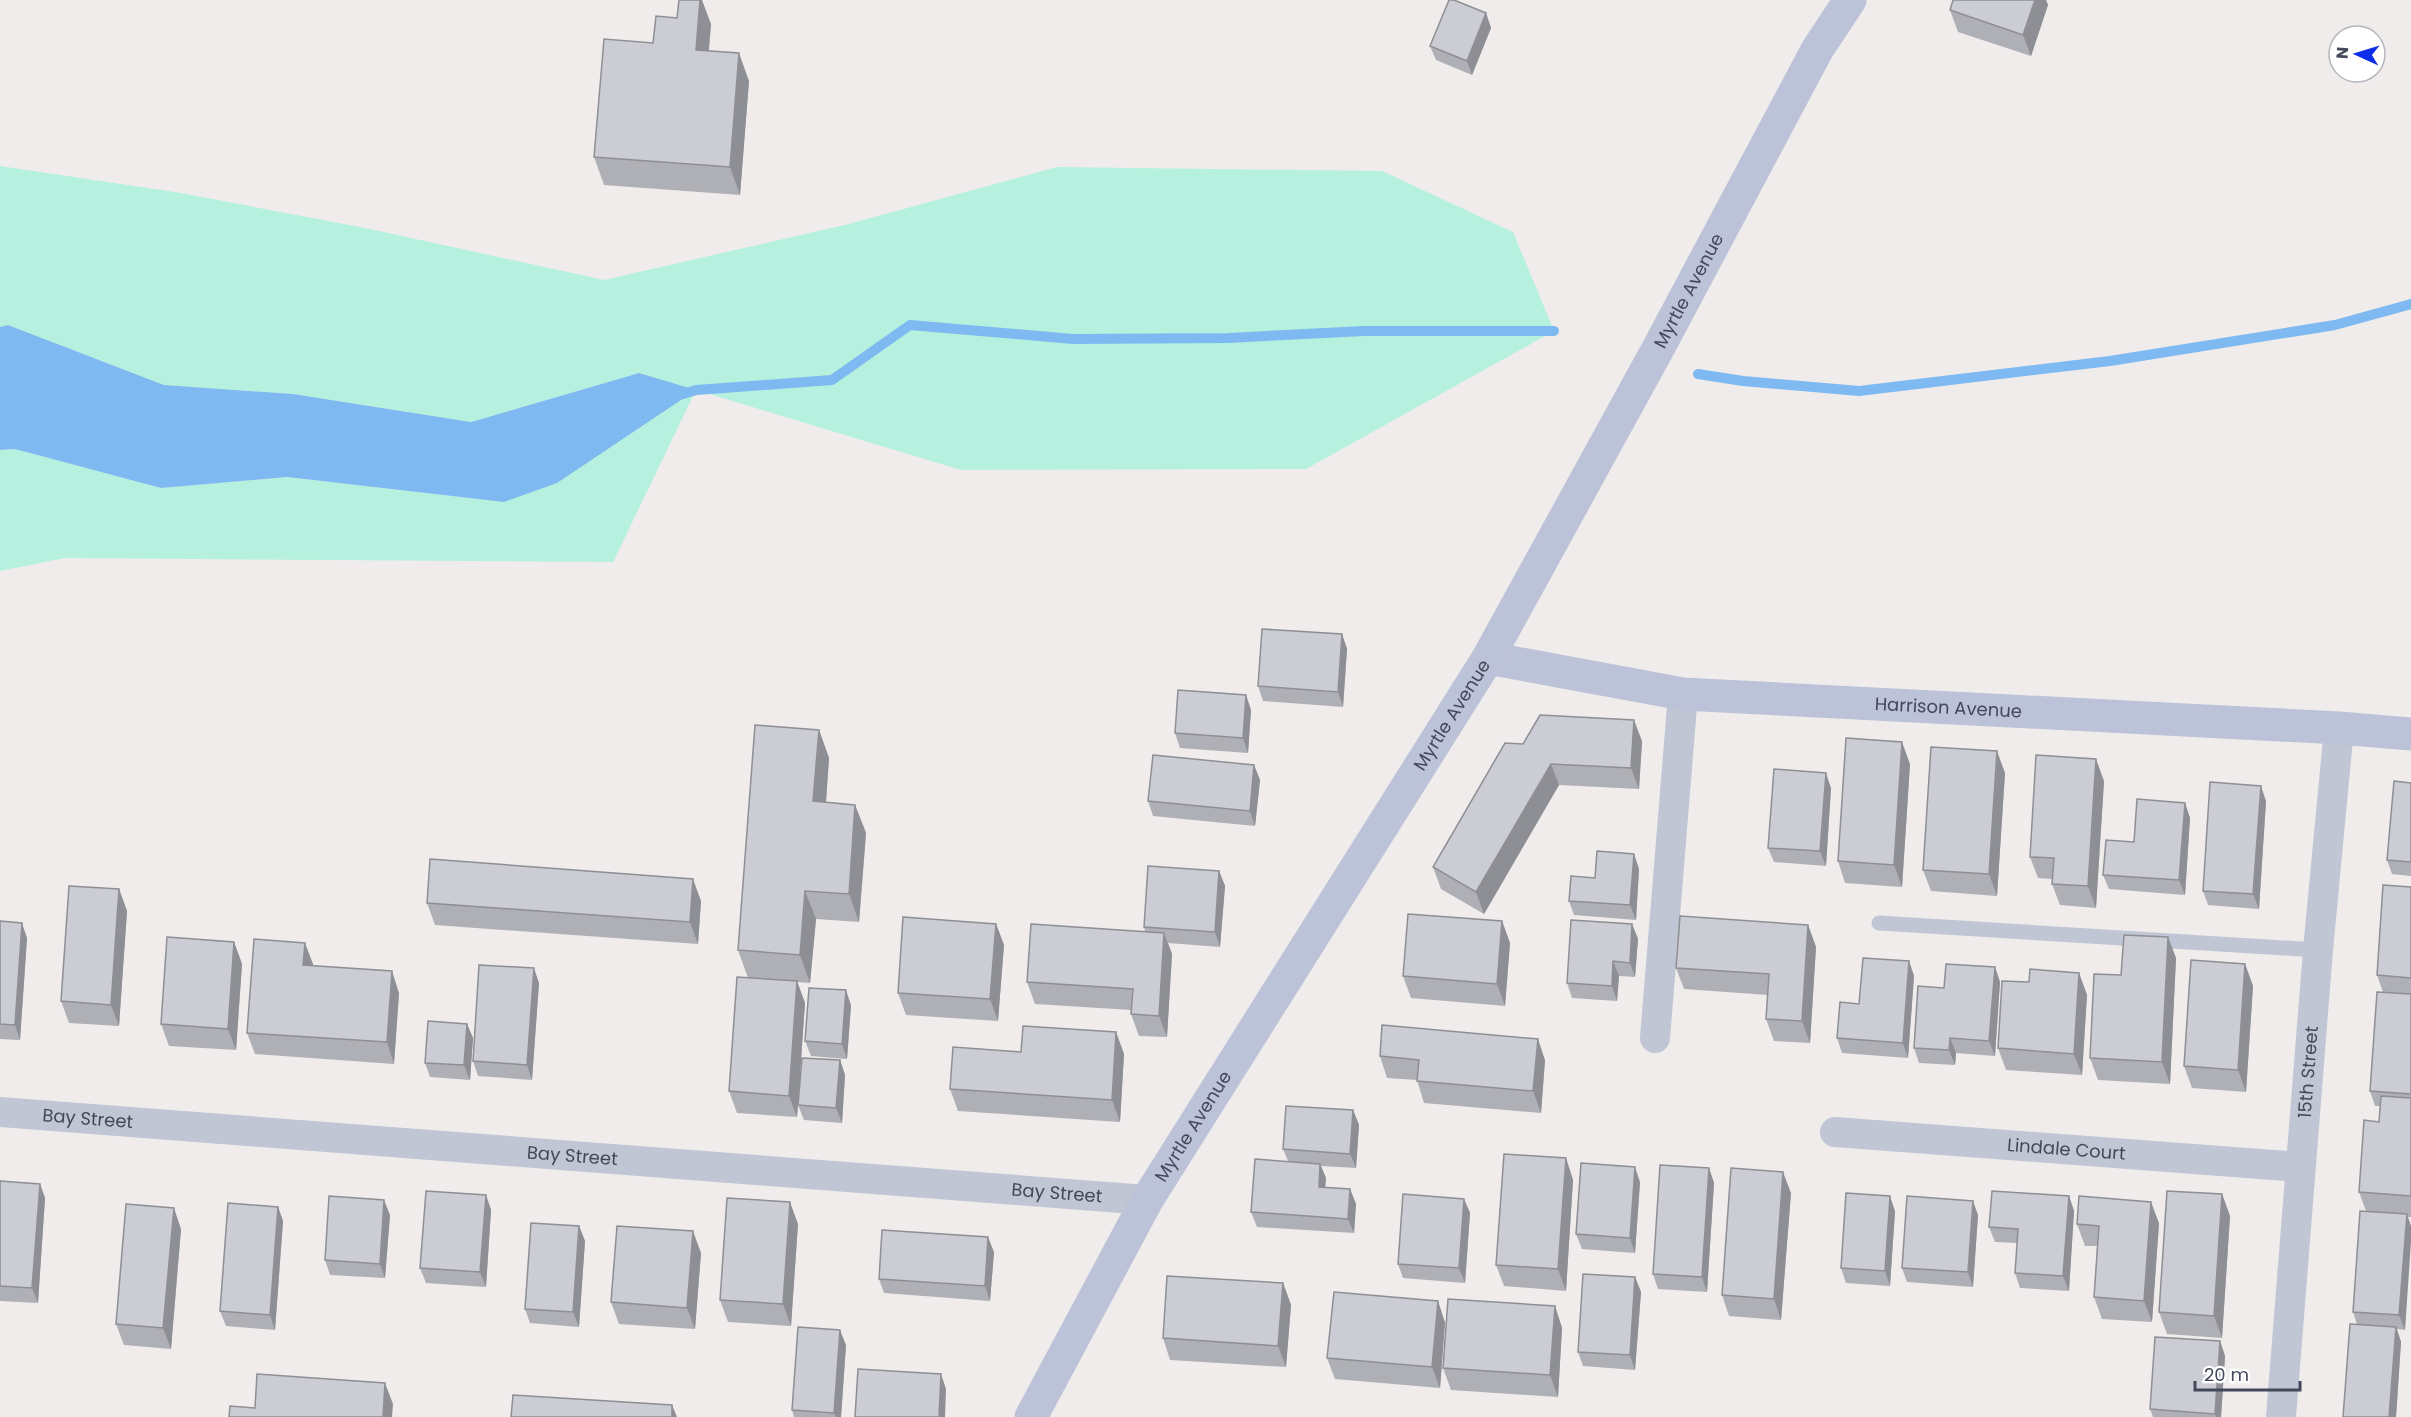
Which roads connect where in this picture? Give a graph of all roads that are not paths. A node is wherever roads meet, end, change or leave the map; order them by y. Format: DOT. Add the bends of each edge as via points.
graph roads {
  1 [pos="1850,0"];
  2 [pos="1488,658"];
  3 [pos="1683,694"];
  4 [pos="2339,728"];
  5 [pos="2411,734"];
  6 [pos="1879,923"];
  7 [pos="2318,950"];
  8 [pos="1655,1038"];
  9 [pos="0,1112"];
  10 [pos="1835,1132"];
  11 [pos="2300,1167"];
  12 [pos="1147,1200"];
  13 [pos="1031,1417"];
  14 [pos="2282,1417"];
  1 -- 2 [label="main road, Myrtle Avenue" via="1817,50"];
  2 -- 3 [label="main road, Harrison Avenue"];
  2 -- 12 [label="main road, Myrtle Avenue"];
  3 -- 4 [label="main road, Harrison Avenue"];
  3 -- 8 [label="street"];
  4 -- 5 [label="main road, Harrison Avenue"];
  4 -- 7 [label="street, 15th Street"];
  6 -- 7 [label="lane"];
  7 -- 11 [label="street, 15th Street"];
  9 -- 12 [label="street, Bay Street"];
  10 -- 11 [label="street, Lindale Court"];
  11 -- 14 [label="street, 15th Street"];
  12 -- 13 [label="main road, Myrtle Avenue"];
}
